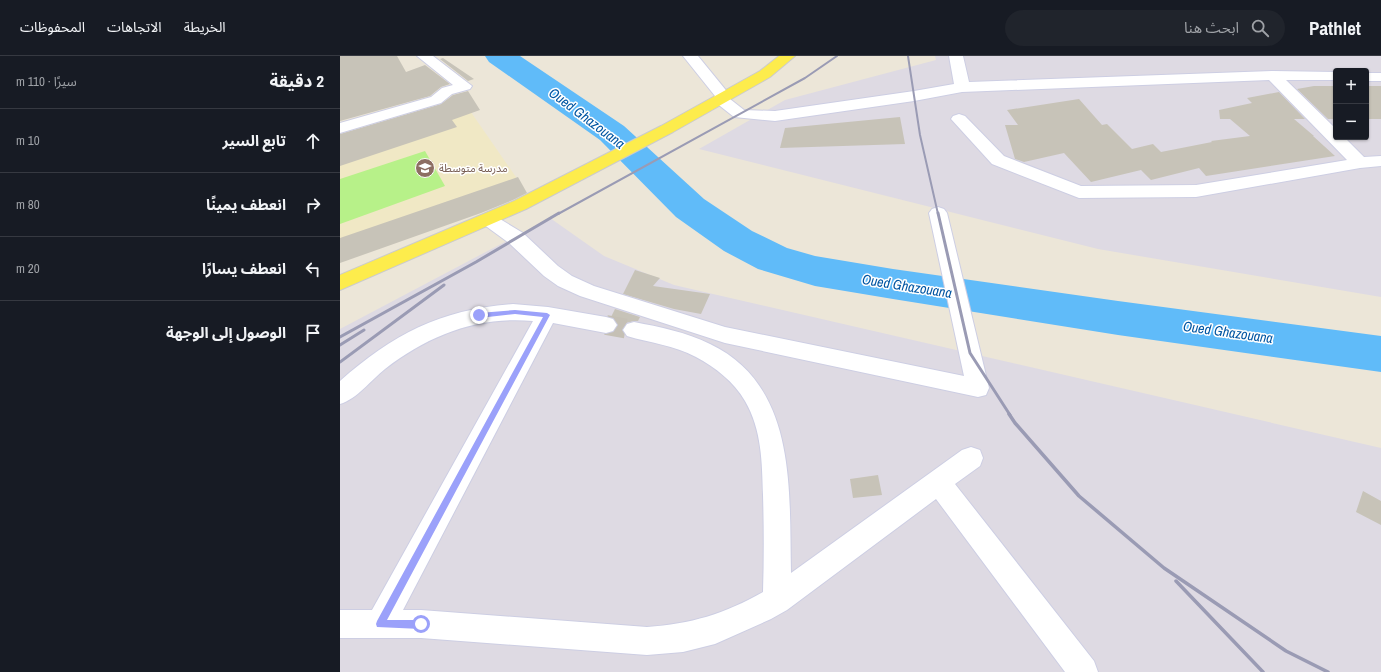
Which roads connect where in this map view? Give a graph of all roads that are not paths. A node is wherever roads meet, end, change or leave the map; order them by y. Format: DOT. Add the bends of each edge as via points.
graph roads {
  1 [pos="424,56"];
  2 [pos="690,56"];
  3 [pos="788,56"];
  4 [pos="956,56"];
  5 [pos="1272,75"];
  6 [pos="1333,76"];
  7 [pos="1369,76"];
  8 [pos="1381,77"];
  9 [pos="962,87"];
  10 [pos="722,98"];
  11 [pos="959,119"];
  12 [pos="340,128"];
  13 [pos="1381,161"];
  14 [pos="1360,163"];
  15 [pos="938,213"];
  16 [pos="489,220"];
  17 [pos="340,283"];
  18 [pos="547,315"];
  19 [pos="606,325"];
  20 [pos="634,330"];
  21 [pos="340,395"];
  22 [pos="971,458"];
  23 [pos="938,482"];
  24 [pos="777,600"];
  25 [pos="340,624"];
  26 [pos="380,624"];
  27 [pos="1083,672"];
  1 -- 12 [label="street" via="465,86 447,91 436,100"];
  2 -- 10 [label="street"];
  3 -- 10 [label="main road" via="765,74"];
  4 -- 9 [label="street"];
  5 -- 6 [label="street"];
  5 -- 9 [label="street"];
  5 -- 14 [label="street"];
  7 -- 8 [label="street"];
  9 -- 10 [label="street" via="775,116 740,114"];
  10 -- 16 [label="main road"];
  11 -- 14 [label="street" via="998,160 1079,192 1196,191"];
  13 -- 14 [label="street"];
  15 -- 16 [label="street" via="978,388 725,335 587,291 551,272 516,238"];
  16 -- 17 [label="main road"];
  18 -- 19 [label="street"];
  18 -- 21 [label="street" via="497,312 439,327 411,339 378,360"];
  18 -- 26 [label="street"];
  20 -- 24 [label="street" via="669,336 703,349 733,370 757,401 765,419 773,454 777,526"];
  22 -- 23 [label="street"];
  23 -- 24 [label="street"];
  23 -- 27 [label="street"];
  24 -- 26 [label="street" via="725,627 673,640 621,640 421,624"];
  25 -- 26 [label="street"];
}
